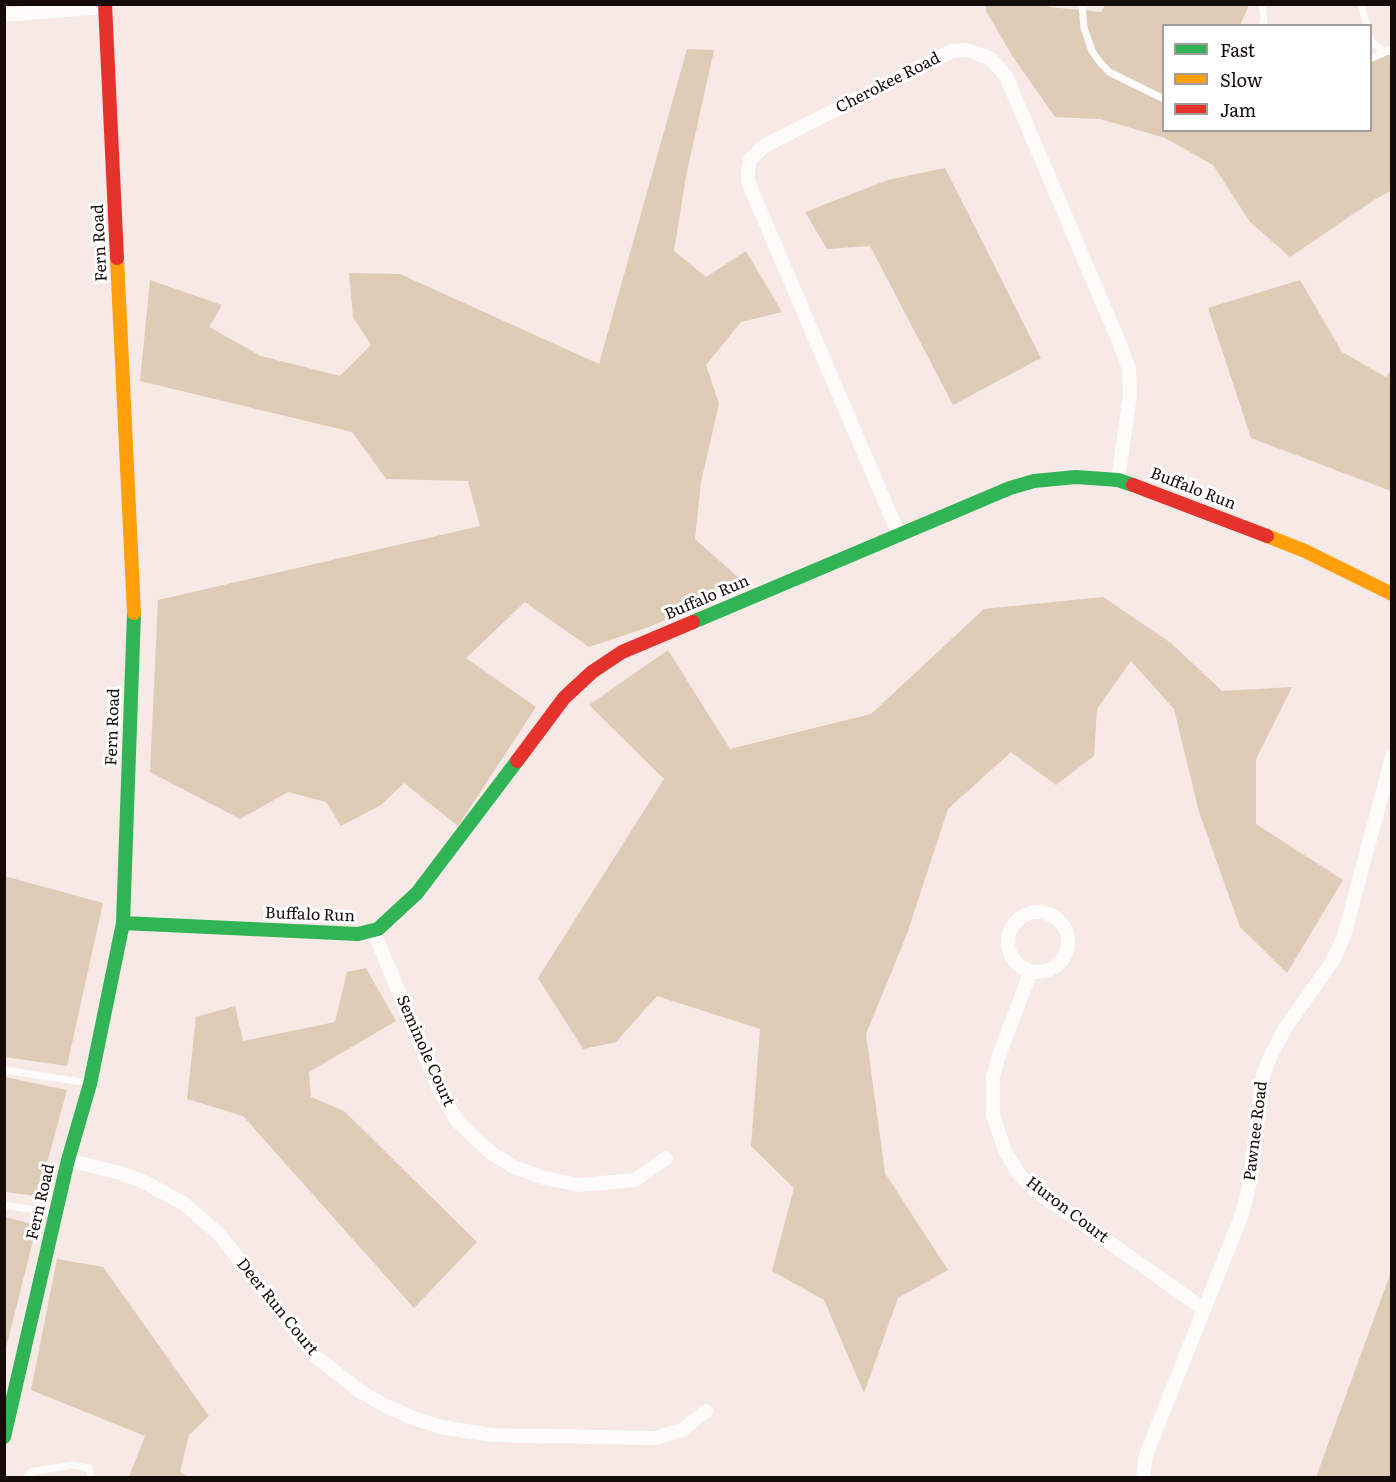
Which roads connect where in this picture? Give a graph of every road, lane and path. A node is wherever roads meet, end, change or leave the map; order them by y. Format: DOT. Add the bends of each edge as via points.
graph roads {
  1 [pos="1082,4"];
  2 [pos="1262,4"];
  3 [pos="1361,4"];
  4 [pos="105,6"];
  5 [pos="4,15"];
  6 [pos="1263,24"];
  7 [pos="1366,24"];
  8 [pos="1372,40"];
  9 [pos="1388,50"];
  10 [pos="1372,58"];
  11 [pos="1162,98"];
  12 [pos="1118,480"];
  13 [pos="899,535"];
  14 [pos="1392,594"];
  15 [pos="1392,757"];
  16 [pos="123,923"];
  17 [pos="373,930"];
  18 [pos="1031,971"];
  19 [pos="4,1070"];
  20 [pos="90,1084"];
  21 [pos="666,1158"];
  22 [pos="68,1160"];
  23 [pos="4,1204"];
  24 [pos="56,1213"];
  25 [pos="1204,1309"];
  26 [pos="706,1411"];
  27 [pos="4,1437"];
  28 [pos="26,1478"];
  29 [pos="91,1478"];
  30 [pos="1143,1478"];
  1 -- 11 [label="lane" via="1084,28 1099,61 1109,72"];
  2 -- 6 [label="lane"];
  3 -- 7 [label="lane"];
  4 -- 5 [label="street"];
  4 -- 16 [label="street, Fern Road" via="134,603"];
  8 -- 9 [label="lane"];
  9 -- 10 [label="lane"];
  12 -- 13 [label="street, Buffalo Run" via="1076,477 1034,481"];
  12 -- 13 [label="street, Cherokee Road" via="1130,394 1129,369 1119,342 1006,76 990,58 967,50 952,51 764,146 750,160 748,170 751,189"];
  12 -- 14 [label="street, Buffalo Run" via="1305,551"];
  13 -- 17 [label="street, Buffalo Run" via="622,652 592,672 564,698 417,893"];
  15 -- 25 [label="street, Pawnee Road" via="1344,936 1332,962 1286,1027 1263,1075 1249,1187"];
  16 -- 17 [label="street, Buffalo Run" via="358,934"];
  16 -- 20 [label="street, Fern Road"];
  17 -- 21 [label="street, Seminole Court" via="441,1094 458,1122 491,1153 544,1178 580,1185 635,1180"];
  18 -- 18 [label="street" via="1052,968 1063,958 1067,946 1064,928 1047,914 1020,918 1009,932 1010,954 1022,968"];
  18 -- 25 [label="street, Huron Court" via="993,1077 993,1115 1005,1151 1018,1173 1036,1191"];
  19 -- 20 [label="lane"];
  20 -- 22 [label="street, Fern Road"];
  22 -- 24 [label="street, Fern Road"];
  22 -- 26 [label="street, Deer Run Court" via="142,1181 183,1203 219,1234 315,1356 361,1392 413,1418 491,1435 656,1438 682,1430"];
  23 -- 24 [label="lane"];
  24 -- 27 [label="street, Fern Road"];
  25 -- 30 [label="street, Pawnee Road" via="1146,1455"];
  28 -- 29 [label="lane" via="31,1472 72,1465 89,1468"];
}
